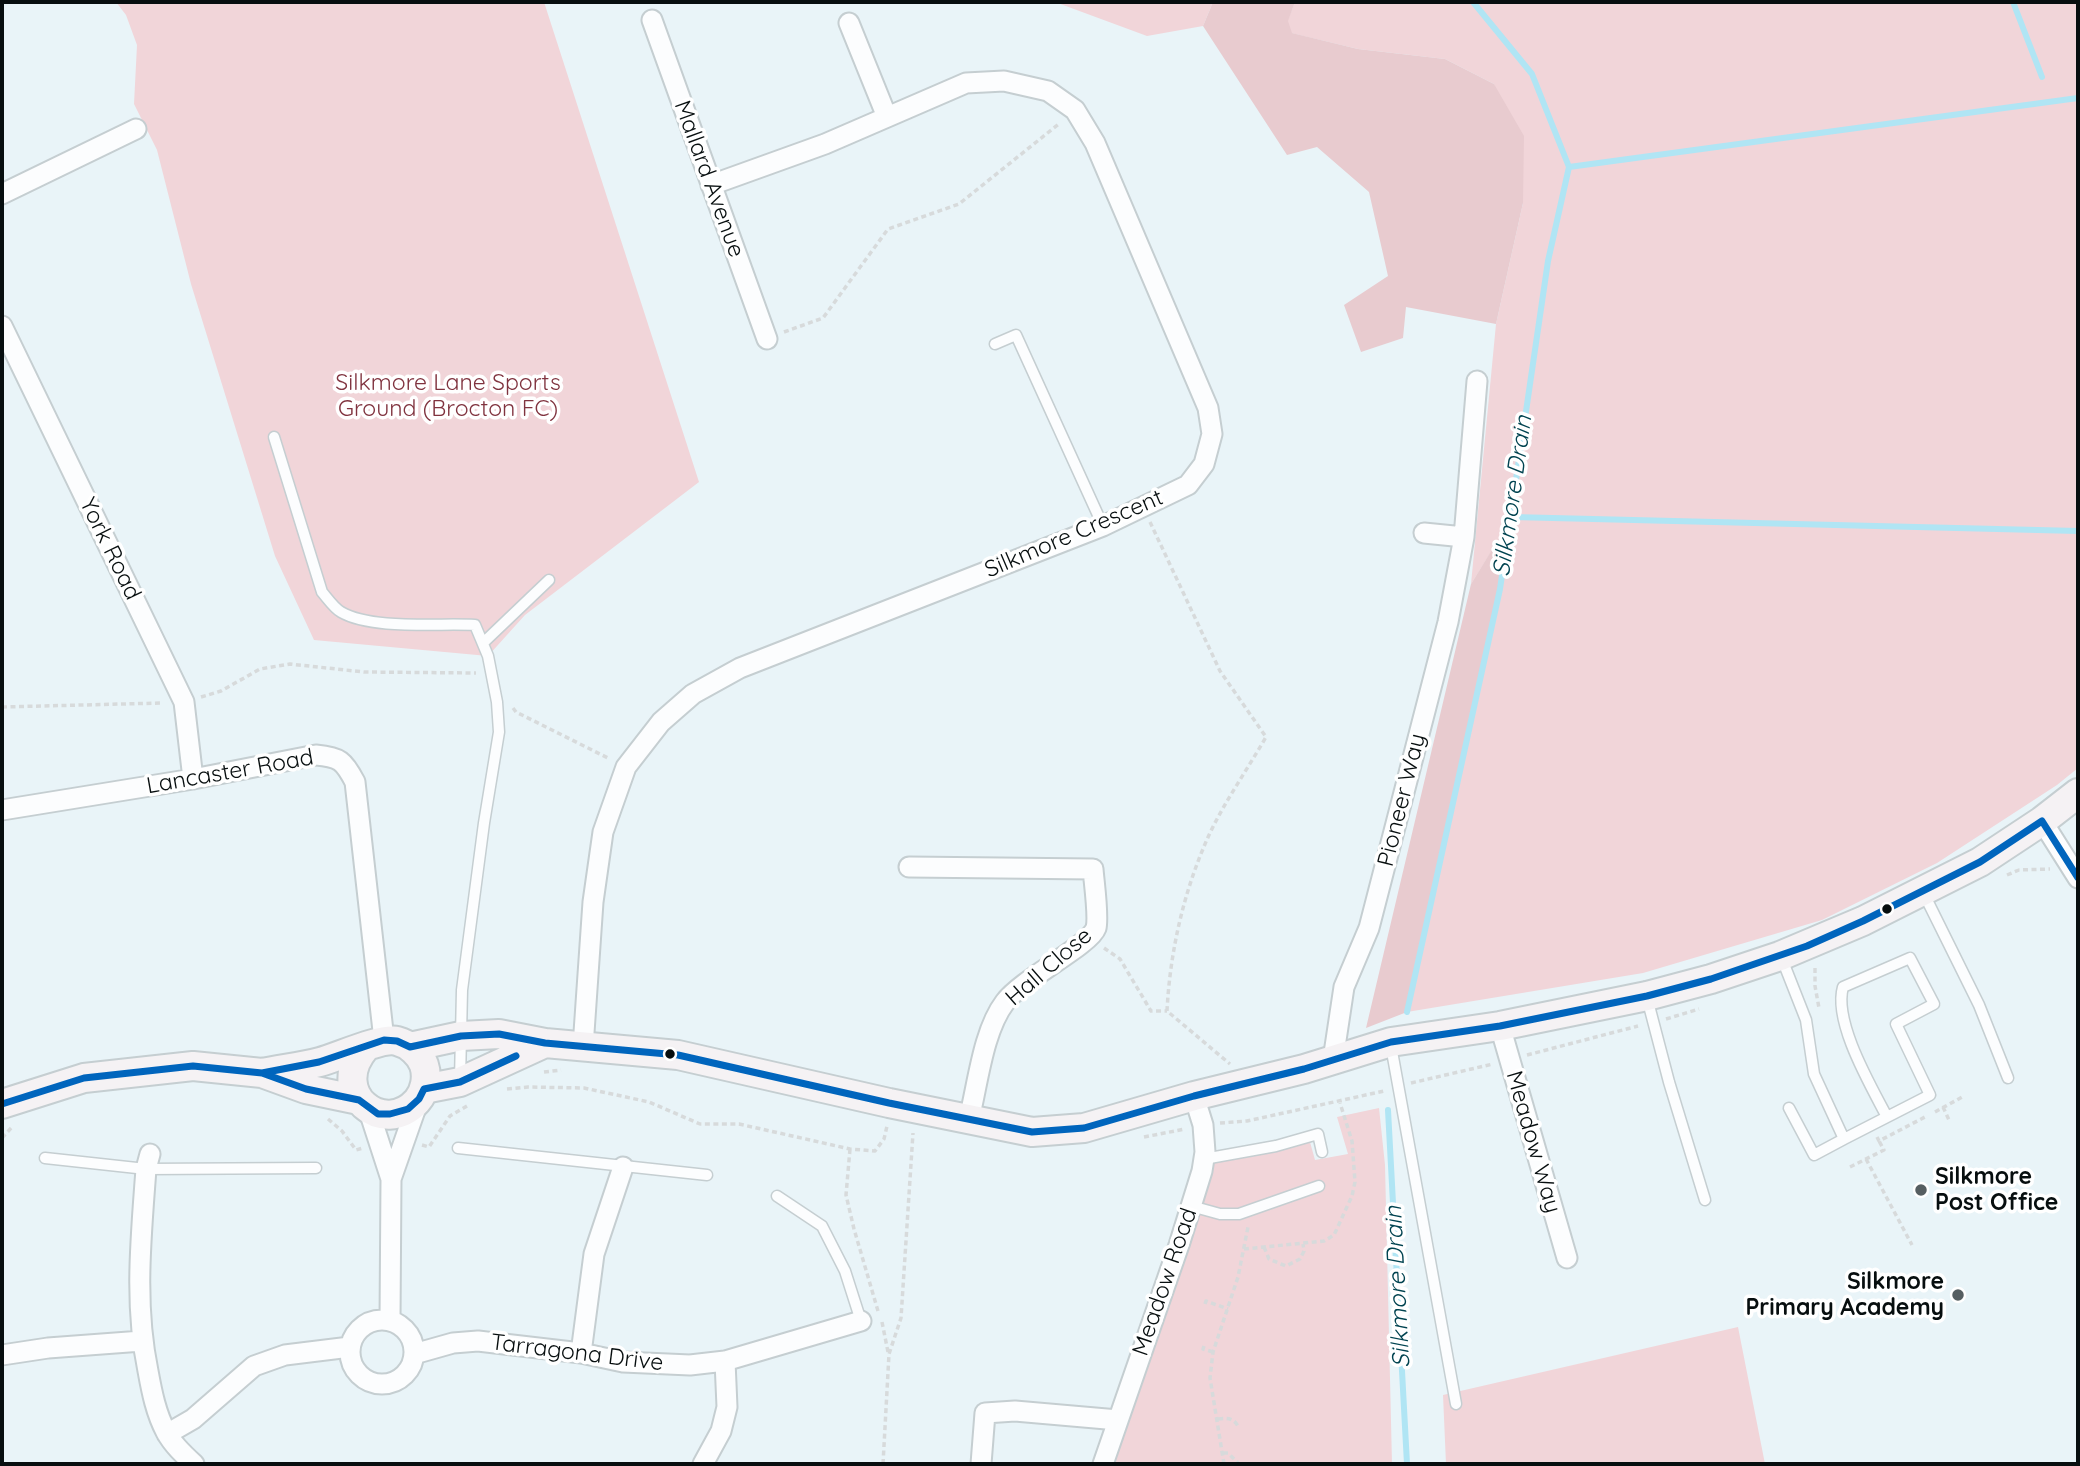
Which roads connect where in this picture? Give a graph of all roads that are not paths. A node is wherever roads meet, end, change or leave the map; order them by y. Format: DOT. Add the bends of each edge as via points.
graph roads {
  1 [pos="652,20"];
  2 [pos="849,23"];
  3 [pos="887,117"];
  4 [pos="136,129"];
  5 [pos="712,185"];
  6 [pos="2,194"];
  7 [pos="2,326"];
  8 [pos="767,339"];
  9 [pos="995,344"];
  10 [pos="1477,381"];
  11 [pos="274,437"];
  12 [pos="1103,526"];
  13 [pos="1424,533"];
  14 [pos="1464,537"];
  15 [pos="549,580"];
  16 [pos="483,643"];
  17 [pos="193,779"];
  18 [pos="2078,793"];
  19 [pos="2,810"];
  20 [pos="2042,821"];
  21 [pos="909,867"];
  22 [pos="2078,878"];
  23 [pos="1922,891"];
  24 [pos="1780,956"];
  25 [pos="1647,996"];
  26 [pos="1500,1026"];
  27 [pos="461,1036"];
  28 [pos="1391,1042"];
  29 [pos="545,1043"];
  30 [pos="386,1045"];
  31 [pos="577,1058"];
  32 [pos="1333,1060"];
  33 [pos="262,1073"];
  34 [pos="2008,1077"];
  35 [pos="466,1092"];
  36 [pos="421,1094"];
  37 [pos="1194,1096"];
  38 [pos="363,1104"];
  39 [pos="1788,1108"];
  40 [pos="10,1113"];
  41 [pos="1887,1117"];
  42 [pos="969,1119"];
  43 [pos="1844,1139"];
  44 [pos="458,1148"];
  45 [pos="1322,1152"];
  46 [pos="45,1158"];
  47 [pos="1204,1159"];
  48 [pos="148,1162"];
  49 [pos="623,1167"];
  50 [pos="316,1168"];
  51 [pos="707,1175"];
  52 [pos="391,1179"];
  53 [pos="1319,1186"];
  54 [pos="777,1196"];
  55 [pos="1705,1200"];
  56 [pos="1191,1206"];
  57 [pos="1567,1258"];
  58 [pos="390,1320"];
  59 [pos="861,1321"];
  60 [pos="142,1341"];
  61 [pos="350,1347"];
  62 [pos="581,1353"];
  63 [pos="414,1354"];
  64 [pos="2,1355"];
  65 [pos="726,1360"];
  66 [pos="1456,1404"];
  67 [pos="1118,1420"];
  68 [pos="167,1434"];
  69 [pos="189,1462"];
  70 [pos="704,1464"];
  71 [pos="981,1464"];
  72 [pos="1103,1464"];
  1 -- 5 [label="street, Mallard Avenue"];
  2 -- 3 [label="street"];
  3 -- 5 [label="street, Silkmore Crescent"];
  3 -- 12 [label="street, Silkmore Crescent" via="966,83 1004,81 1048,91 1075,110 1095,143 1208,408 1212,434 1204,464 1188,485"];
  4 -- 6 [label="street"];
  5 -- 8 [label="street, Mallard Avenue"];
  7 -- 17 [label="street, York Road" via="184,702"];
  9 -- 12 [label="lane" via="1016,335"];
  10 -- 14 [label="street, Pioneer Way"];
  11 -- 16 [label="lane" via="323,593 339,611 390,624 475,625"];
  12 -- 31 [label="street, Silkmore Crescent" via="740,667 693,694 661,722 626,767 603,832"];
  13 -- 14 [label="street"];
  14 -- 32 [label="street, Pioneer Way" via="1448,622 1369,928 1344,987"];
  15 -- 16 [label="lane"];
  16 -- 27 [label="lane" via="499,732 467,952"];
  17 -- 19 [label="street, Lancaster Road"];
  17 -- 30 [label="street, Lancaster Road" via="316,755 332,756 346,765 355,782"];
  18 -- 20 [label="street"];
  20 -- 22 [label="street"];
  20 -- 23 [label="street" via="1980,862"];
  21 -- 42 [label="street, Hall Close" via="1093,869 1096,926 1090,938 1006,1000 992,1023"];
  23 -- 24 [label="street"];
  23 -- 34 [label="lane" via="1979,1005"];
  24 -- 25 [label="street"];
  24 -- 43 [label="lane" via="1806,1020 1814,1074"];
  25 -- 26 [label="street"];
  25 -- 55 [label="lane"];
  26 -- 28 [label="street"];
  26 -- 57 [label="street, Meadow Way"];
  27 -- 29 [label="street" via="499,1034"];
  27 -- 30 [label="street"];
  27 -- 35 [label="lane"];
  28 -- 32 [label="street"];
  28 -- 66 [label="lane"];
  29 -- 31 [label="street"];
  29 -- 35 [label="street"];
  30 -- 33 [label="street"];
  30 -- 36 [label="street" via="418,1055 426,1077"];
  30 -- 38 [label="street" via="356,1059 352,1087"];
  31 -- 42 [label="street" via="678,1055"];
  32 -- 37 [label="street"];
  33 -- 38 [label="street"];
  33 -- 40 [label="street" via="193,1066 84,1078"];
  35 -- 36 [label="street"];
  36 -- 38 [label="street" via="401,1112 378,1114"];
  36 -- 52 [label="street"];
  37 -- 42 [label="street" via="1084,1128 1032,1132"];
  37 -- 47 [label="street, Meadow Road" via="1203,1125"];
  38 -- 52 [label="street"];
  39 -- 43 [label="lane" via="1814,1155"];
  41 -- 41 [label="lane" via="1852,1050 1840,996 1843,987 1910,958 1934,1004 1896,1024 1930,1094"];
  41 -- 43 [label="lane"];
  44 -- 49 [label="lane"];
  45 -- 47 [label="lane" via="1318,1134"];
  46 -- 48 [label="lane"];
  47 -- 56 [label="street, Meadow Road"];
  48 -- 50 [label="lane"];
  48 -- 60 [label="street" via="138,1269"];
  49 -- 51 [label="lane"];
  49 -- 62 [label="street" via="594,1254"];
  52 -- 58 [label="street"];
  53 -- 56 [label="lane" via="1238,1214"];
  54 -- 59 [label="lane" via="822,1226 845,1271"];
  56 -- 67 [label="street, Meadow Road"];
  58 -- 61 [label="street" via="374,1320 361,1328"];
  58 -- 63 [label="street" via="406,1330"];
  59 -- 65 [label="street, Tarragona Drive"];
  60 -- 64 [label="street"];
  60 -- 68 [label="street" via="155,1408"];
  61 -- 63 [label="street" via="354,1368 379,1384 401,1378"];
  61 -- 68 [label="street" via="285,1355 254,1366 193,1419"];
  62 -- 63 [label="street, Tarragona Drive" via="478,1340"];
  62 -- 65 [label="street, Tarragona Drive" via="623,1362 690,1365"];
  65 -- 70 [label="street" via="727,1407"];
  67 -- 71 [label="street" via="985,1413"];
  67 -- 72 [label="street, Meadow Road"];
  68 -- 69 [label="street"];
}
